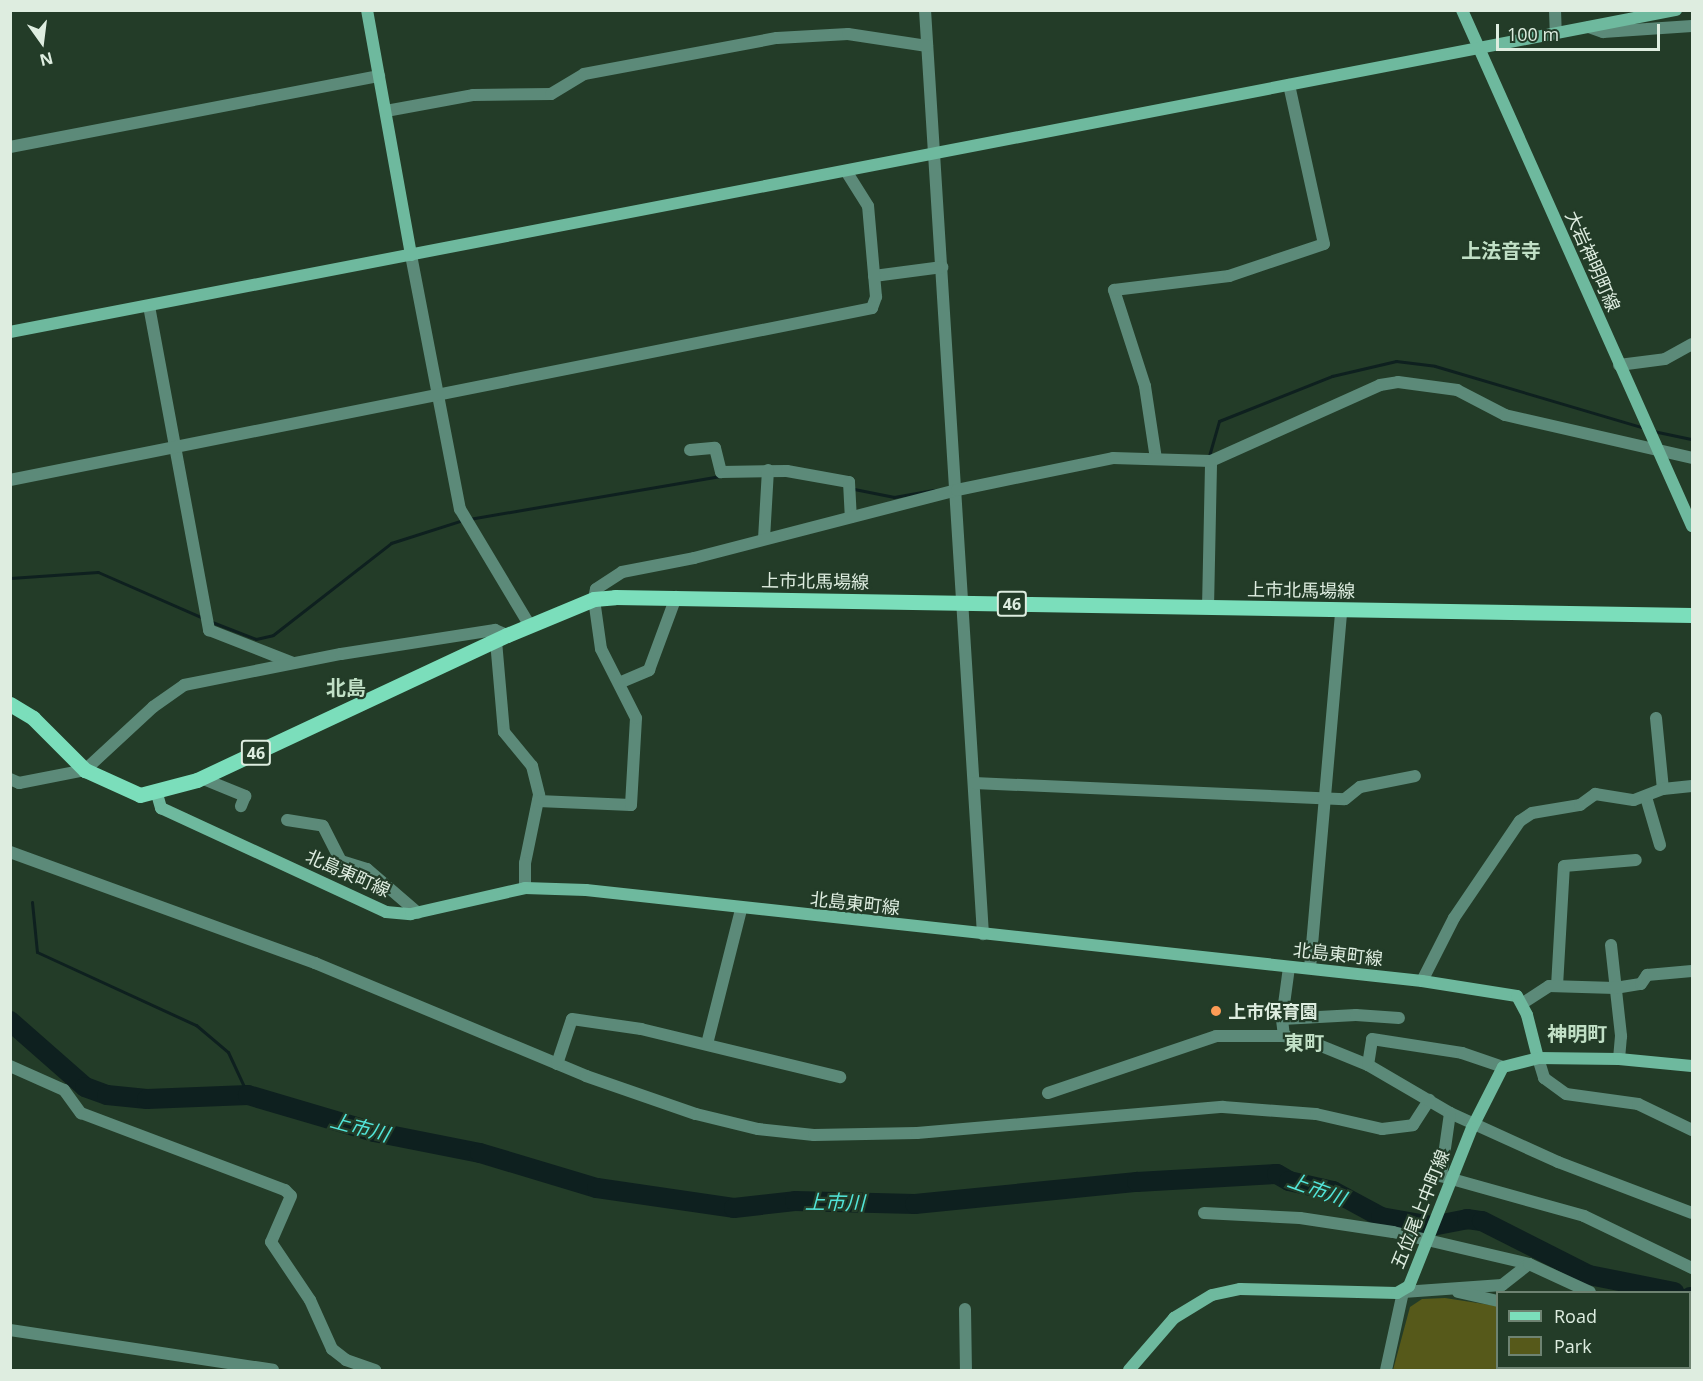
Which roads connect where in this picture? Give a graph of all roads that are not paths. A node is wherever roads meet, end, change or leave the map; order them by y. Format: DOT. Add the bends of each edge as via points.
graph roads {
  1 [pos="367,10"];
  2 [pos="925,10"];
  3 [pos="1462,10"];
  4 [pos="1555,10"];
  5 [pos="1676,10"];
  6 [pos="1692,26"];
  7 [pos="1589,27"];
  8 [pos="1556,33"];
  9 [pos="927,46"];
  10 [pos="1479,48"];
  11 [pos="379,76"];
  12 [pos="1288,85"];
  13 [pos="386,111"];
  14 [pos="10,147"];
  15 [pos="935,155"];
  16 [pos="846,171"];
  17 [pos="411,255"];
  18 [pos="942,267"];
  19 [pos="874,276"];
  20 [pos="149,306"];
  21 [pos="10,332"];
  22 [pos="1692,344"];
  23 [pos="1619,364"];
  24 [pos="436,398"];
  25 [pos="173,447"];
  26 [pos="1659,449"];
  27 [pos="690,450"];
  28 [pos="1692,458"];
  29 [pos="1156,459"];
  30 [pos="1211,461"];
  31 [pos="768,470"];
  32 [pos="10,480"];
  33 [pos="957,490"];
  34 [pos="851,517"];
  35 [pos="1692,526"];
  36 [pos="764,539"];
  37 [pos="676,597"];
  38 [pos="594,599"];
  39 [pos="963,603"];
  40 [pos="1208,608"];
  41 [pos="1341,610"];
  42 [pos="1692,615"];
  43 [pos="530,626"];
  44 [pos="502,638"];
  45 [pos="294,663"];
  46 [pos="619,683"];
  47 [pos="10,704"];
  48 [pos="1656,718"];
  49 [pos="85,770"];
  50 [pos="1416,776"];
  51 [pos="201,778"];
  52 [pos="10,779"];
  53 [pos="974,783"];
  54 [pos="1692,786"];
  55 [pos="1663,789"];
  56 [pos="157,794"];
  57 [pos="1646,797"];
  58 [pos="1325,799"];
  59 [pos="538,801"];
  60 [pos="241,806"];
  61 [pos="287,820"];
  62 [pos="1660,845"];
  63 [pos="10,852"];
  64 [pos="1636,860"];
  65 [pos="525,888"];
  66 [pos="741,910"];
  67 [pos="418,913"];
  68 [pos="983,934"];
  69 [pos="1611,945"];
  70 [pos="1289,967"];
  71 [pos="1310,968"];
  72 [pos="1692,971"];
  73 [pos="1422,981"];
  74 [pos="1557,986"];
  75 [pos="1615,988"];
  76 [pos="1523,1003"];
  77 [pos="1399,1018"];
  78 [pos="1282,1019"];
  79 [pos="1284,1036"];
  80 [pos="707,1044"];
  81 [pos="1538,1058"];
  82 [pos="1619,1059"];
  83 [pos="557,1064"];
  84 [pos="1368,1065"];
  85 [pos="10,1066"];
  86 [pos="1692,1066"];
  87 [pos="1503,1068"];
  88 [pos="840,1077"];
  89 [pos="1048,1093"];
  90 [pos="1429,1100"];
  91 [pos="1450,1113"];
  92 [pos="1474,1125"];
  93 [pos="1692,1130"];
  94 [pos="1204,1213"];
  95 [pos="1692,1214"];
  96 [pos="1529,1264"];
  97 [pos="1692,1268"];
  98 [pos="1406,1289"];
  99 [pos="1445,1291"];
  100 [pos="1586,1291"];
  101 [pos="1496,1301"];
  102 [pos="965,1309"];
  103 [pos="10,1330"];
  104 [pos="273,1371"];
  105 [pos="375,1371"];
  106 [pos="966,1371"];
  107 [pos="1129,1371"];
  108 [pos="1386,1371"];
  1 -- 11 [label="main road"];
  2 -- 9 [label="street"];
  3 -- 10 [label="main road, 大岩神明町線"];
  4 -- 8 [label="street"];
  5 -- 7 [label="main road"];
  6 -- 7 [label="street" via="1603,32"];
  7 -- 8 [label="main road"];
  8 -- 10 [label="main road"];
  9 -- 13 [label="street" via="848,34 777,38 584,74 551,94 474,95"];
  9 -- 15 [label="street"];
  10 -- 12 [label="main road"];
  10 -- 23 [label="main road, 大岩神明町線"];
  11 -- 13 [label="main road"];
  11 -- 14 [label="street"];
  12 -- 15 [label="main road"];
  12 -- 29 [label="street" via="1324,244 1229,276 1114,290 1145,386"];
  13 -- 17 [label="main road"];
  15 -- 16 [label="main road"];
  15 -- 18 [label="street"];
  16 -- 17 [label="main road"];
  16 -- 19 [label="street" via="868,206"];
  17 -- 20 [label="main road"];
  17 -- 24 [label="street"];
  18 -- 19 [label="street"];
  18 -- 33 [label="street"];
  19 -- 24 [label="street" via="876,297 872,308"];
  20 -- 21 [label="main road"];
  20 -- 25 [label="street"];
  22 -- 23 [label="street" via="1665,359"];
  23 -- 26 [label="main road, 大岩神明町線"];
  24 -- 25 [label="street"];
  24 -- 43 [label="street" via="460,509"];
  25 -- 32 [label="street"];
  25 -- 45 [label="street" via="209,630"];
  26 -- 28 [label="street"];
  26 -- 30 [label="street" via="1505,415 1457,390 1398,382 1380,385"];
  26 -- 35 [label="main road, 大岩神明町線"];
  27 -- 31 [label="street" via="715,448 721,472"];
  29 -- 30 [label="street"];
  29 -- 33 [label="street" via="1113,458"];
  30 -- 40 [label="street"];
  31 -- 34 [label="street" via="849,482"];
  31 -- 36 [label="street"];
  33 -- 34 [label="street"];
  33 -- 39 [label="street"];
  34 -- 36 [label="street"];
  36 -- 38 [label="street" via="622,572 596,590"];
  37 -- 38 [label="main road, 上市北馬場線 / 46"];
  37 -- 39 [label="main road, 上市北馬場線 / 46"];
  37 -- 46 [label="street" via="649,670"];
  38 -- 43 [label="main road, 上市北馬場線 / 46"];
  38 -- 46 [label="street" via="601,650"];
  39 -- 40 [label="main road, 上市北馬場線 / 46"];
  39 -- 53 [label="street"];
  40 -- 41 [label="main road, 上市北馬場線 / 46"];
  41 -- 42 [label="main road, 上市北馬場線 / 46"];
  41 -- 58 [label="street"];
  43 -- 44 [label="main road, 上市北馬場線 / 46"];
  44 -- 45 [label="street" via="495,630"];
  44 -- 51 [label="main road, 上市北馬場線 / 46"];
  44 -- 59 [label="street" via="504,732 532,766"];
  45 -- 49 [label="street" via="184,685 153,707"];
  46 -- 59 [label="street" via="636,718 631,805"];
  47 -- 49 [label="main road, 上市北馬場線 / 46" via="33,718"];
  48 -- 55 [label="street"];
  49 -- 52 [label="street" via="19,783"];
  49 -- 56 [label="main road, 上市北馬場線 / 46" via="124,790 140,795"];
  50 -- 58 [label="street" via="1360,787 1345,799"];
  51 -- 56 [label="main road, 上市北馬場線 / 46"];
  51 -- 60 [label="street" via="245,796"];
  53 -- 58 [label="street"];
  53 -- 68 [label="street"];
  54 -- 55 [label="street"];
  55 -- 57 [label="street"];
  56 -- 67 [label="main road, 北島東町線" via="161,808 386,912"];
  57 -- 62 [label="street"];
  57 -- 73 [label="street" via="1634,800 1595,795 1580,805 1532,813 1520,821 1454,918"];
  58 -- 71 [label="street"];
  59 -- 65 [label="street" via="525,863"];
  61 -- 67 [label="street" via="323,826 341,861 367,869"];
  63 -- 83 [label="street" via="315,963"];
  64 -- 74 [label="street" via="1564,866"];
  65 -- 66 [label="main road, 北島東町線" via="586,890"];
  65 -- 67 [label="main road, 北島東町線"];
  66 -- 68 [label="main road, 北島東町線"];
  66 -- 80 [label="street"];
  68 -- 70 [label="main road, 北島東町線"];
  69 -- 75 [label="street"];
  70 -- 71 [label="main road, 北島東町線"];
  70 -- 78 [label="street"];
  71 -- 73 [label="main road, 北島東町線"];
  72 -- 75 [label="street" via="1647,975 1641,984"];
  73 -- 76 [label="main road, 北島東町線" via="1517,996"];
  74 -- 75 [label="street"];
  74 -- 76 [label="street" via="1549,986"];
  75 -- 82 [label="street" via="1621,1036"];
  76 -- 81 [label="main road"];
  77 -- 78 [label="street" via="1356,1015"];
  78 -- 79 [label="street"];
  79 -- 84 [label="street" via="1309,1041"];
  79 -- 89 [label="street" via="1216,1036"];
  80 -- 83 [label="street" via="572,1019"];
  80 -- 88 [label="street"];
  81 -- 82 [label="main road"];
  81 -- 87 [label="main road"];
  81 -- 93 [label="street" via="1544,1078 1566,1094 1638,1104"];
  82 -- 86 [label="main road"];
  83 -- 90 [label="street" via="696,1114 758,1129 814,1135 917,1133 1223,1107 1316,1114 1382,1129 1413,1125"];
  84 -- 87 [label="street" via="1372,1039 1462,1053"];
  84 -- 90 [label="street"];
  85 -- 105 [label="street" via="64,1090 81,1113 285,1190 291,1196 271,1242 310,1300 332,1349 346,1360"];
  87 -- 92 [label="main road, 五位尾上中町線"];
  90 -- 91 [label="street"];
  91 -- 92 [label="street"];
  91 -- 97 [label="street" via="1441,1176 1584,1216"];
  92 -- 95 [label="street"];
  92 -- 98 [label="main road, 五位尾上中町線, bridge"];
  94 -- 96 [label="street" via="1300,1218 1393,1232 1442,1240"];
  96 -- 99 [label="street" via="1502,1285"];
  96 -- 100 [label="street"];
  98 -- 99 [label="street"];
  98 -- 107 [label="main road, 五位尾上中町線" via="1240,1289 1212,1295 1174,1318"];
  98 -- 108 [label="street"];
  99 -- 101 [label="street"];
  102 -- 106 [label="street"];
  103 -- 104 [label="street"];
}
